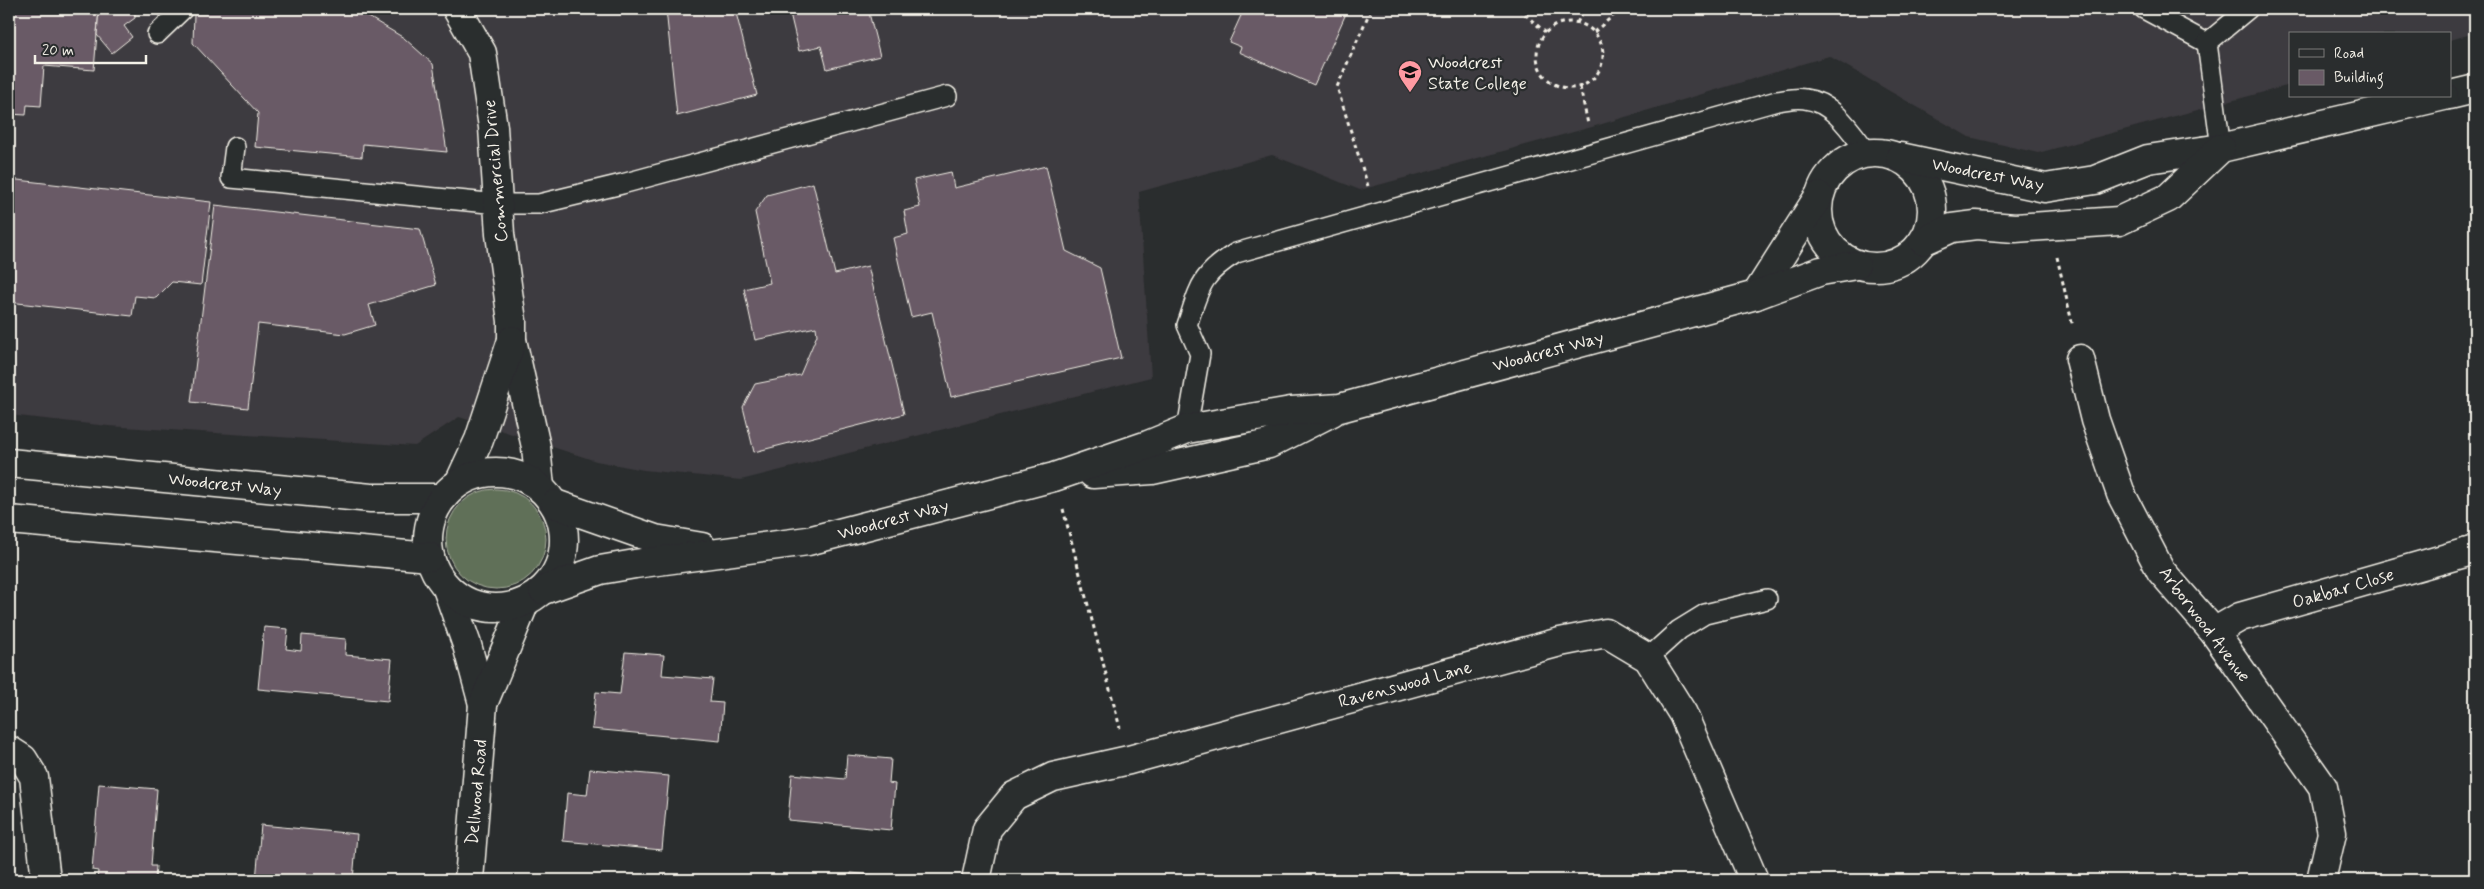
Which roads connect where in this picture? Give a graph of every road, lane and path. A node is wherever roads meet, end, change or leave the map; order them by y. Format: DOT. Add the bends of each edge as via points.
graph roads {
  1 [pos="183,9"];
  2 [pos="1371,9"];
  3 [pos="1519,9"];
  4 [pos="1584,9"];
  5 [pos="1621,9"];
  6 [pos="2144,9"];
  7 [pos="2248,9"];
  8 [pos="459,10"];
  9 [pos="1577,23"];
  10 [pos="1546,32"];
  11 [pos="1594,32"];
  12 [pos="157,34"];
  13 [pos="2207,43"];
  14 [pos="1580,87"];
  15 [pos="2475,89"];
  16 [pos="2452,95"];
  17 [pos="947,96"];
  18 [pos="2435,98"];
  19 [pos="236,146"];
  20 [pos="2221,148"];
  21 [pos="1594,151"];
  22 [pos="1867,152"];
  23 [pos="1900,157"];
  24 [pos="1369,187"];
  25 [pos="1818,196"];
  26 [pos="498,204"];
  27 [pos="2049,225"];
  28 [pos="1923,241"];
  29 [pos="1856,265"];
  30 [pos="1756,295"];
  31 [pos="512,340"];
  32 [pos="2080,359"];
  33 [pos="1340,408"];
  34 [pos="1188,429"];
  35 [pos="9,463"];
  36 [pos="1054,477"];
  37 [pos="451,490"];
  38 [pos="547,496"];
  39 [pos="9,520"];
  40 [pos="2475,550"];
  41 [pos="729,552"];
  42 [pos="430,557"];
  43 [pos="447,588"];
  44 [pos="534,596"];
  45 [pos="1767,599"];
  46 [pos="2214,632"];
  47 [pos="1648,658"];
  48 [pos="483,704"];
  49 [pos="9,750"];
  50 [pos="1129,760"];
  51 [pos="46,880"];
  52 [pos="468,880"];
  53 [pos="976,880"];
  54 [pos="1754,880"];
  55 [pos="2321,880"];
  1 -- 12 [label="lane"];
  2 -- 24 [label="path" via="1337,87"];
  3 -- 10 [label="path"];
  4 -- 9 [label="path"];
  5 -- 11 [label="path"];
  6 -- 13 [label="lane"];
  7 -- 13 [label="lane"];
  8 -- 26 [label="street, Commercial Drive" via="482,53"];
  9 -- 10 [label="path" via="1564,22"];
  9 -- 11 [label="path"];
  10 -- 14 [label="path" via="1536,52 1542,73 1559,87"];
  11 -- 14 [label="path" via="1602,47 1602,64 1590,81"];
  13 -- 20 [label="lane"];
  14 -- 21 [label="path"];
  15 -- 16 [label="street"];
  17 -- 26 [label="lane" via="539,204"];
  18 -- 20 [label="street, Woodcrest Way"];
  19 -- 26 [label="lane" via="231,178"];
  20 -- 23 [label="street, Woodcrest Way" via="2148,159 2095,180 2045,188"];
  20 -- 27 [label="street" via="2168,198 2127,217"];
  21 -- 22 [label="lane" via="1749,108 1804,98 1830,109"];
  21 -- 34 [label="lane" via="1236,253 1215,266 1201,284 1188,325 1200,354"];
  22 -- 23 [label="street" via="1887,152"];
  22 -- 25 [label="street" via="1848,158 1827,177"];
  23 -- 28 [label="street" via="1916,169 1930,191 1933,212"];
  25 -- 29 [label="street" via="1818,223 1826,242 1838,255"];
  25 -- 30 [label="street"];
  26 -- 31 [label="street, Commercial Drive"];
  27 -- 28 [label="street" via="1952,228"];
  27 -- 32 [label="path"];
  28 -- 29 [label="street" via="1909,256 1891,265 1875,268"];
  29 -- 30 [label="street, Woodcrest Way" via="1821,271"];
  30 -- 33 [label="street, Woodcrest Way"];
  31 -- 37 [label="street, Commercial Drive" via="479,440"];
  31 -- 38 [label="street, Commercial Drive"];
  32 -- 46 [label="street, Arborwood Avenue" via="2095,420 2121,494 2161,571"];
  33 -- 34 [label="street, Woodcrest Way" via="1291,410"];
  33 -- 36 [label="street, Woodcrest Way" via="1269,444 1152,470"];
  34 -- 36 [label="street, Woodcrest Way"];
  35 -- 37 [label="street, Woodcrest Way" via="371,498"];
  36 -- 41 [label="street, Woodcrest Way" via="808,541"];
  36 -- 50 [label="path"];
  37 -- 38 [label="street" via="480,473 501,471 522,476"];
  37 -- 42 [label="street" via="429,526"];
  38 -- 41 [label="street, Woodcrest Way" via="655,539"];
  38 -- 44 [label="street" via="563,526 564,550 557,572"];
  39 -- 42 [label="street"];
  40 -- 46 [label="street, Oakbar Close" via="2240,617"];
  41 -- 44 [label="street, Woodcrest Way" via="600,570"];
  42 -- 43 [label="street" via="436,574"];
  43 -- 44 [label="street" via="464,600 484,607 505,608"];
  43 -- 48 [label="street, Dellwood Road"];
  44 -- 48 [label="street, Dellwood Road"];
  45 -- 47 [label="lane" via="1706,614 1679,630"];
  46 -- 55 [label="street, Arborwood Avenue" via="2323,788 2332,833"];
  47 -- 50 [label="street, Ravenswood Lane" via="1606,633 1560,642"];
  47 -- 54 [label="street, Ravenswood Lane" via="1683,714"];
  48 -- 52 [label="street, Dellwood Road"];
  49 -- 51 [label="street" via="23,758 34,777"];
  50 -- 53 [label="street, Ravenswood Lane" via="1053,776 1014,796 988,829"];
}
